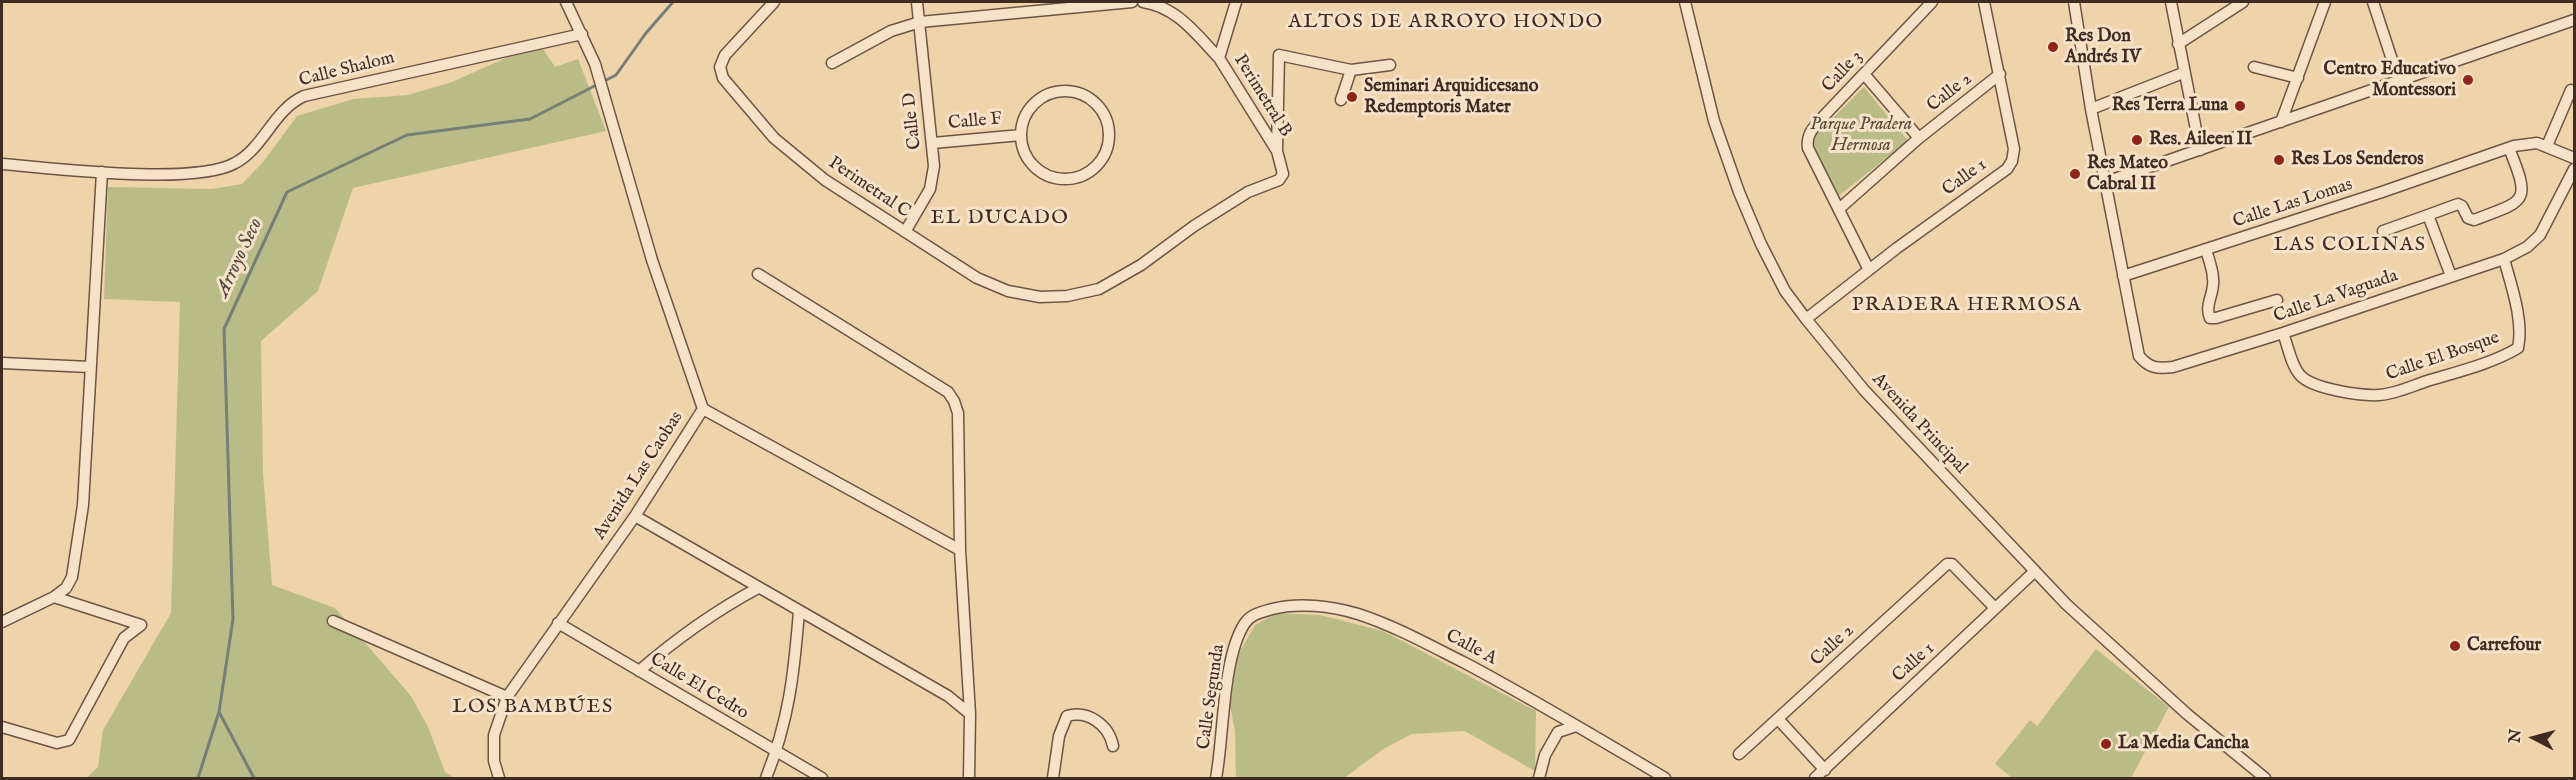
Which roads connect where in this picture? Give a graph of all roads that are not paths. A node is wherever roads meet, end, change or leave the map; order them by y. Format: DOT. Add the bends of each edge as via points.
graph roads {
  1 [pos="567,2"];
  2 [pos="774,2"];
  3 [pos="917,2"];
  4 [pos="1132,2"];
  5 [pos="1143,2"];
  6 [pos="1236,2"];
  7 [pos="1685,2"];
  8 [pos="1932,2"];
  9 [pos="1984,2"];
  10 [pos="2074,2"];
  11 [pos="2171,2"];
  12 [pos="2243,2"];
  13 [pos="2325,2"];
  14 [pos="2373,2"];
  15 [pos="2574,20"];
  16 [pos="920,22"];
  17 [pos="582,34"];
  18 [pos="2178,44"];
  19 [pos="1219,58"];
  20 [pos="832,63"];
  21 [pos="1390,65"];
  22 [pos="2254,68"];
  23 [pos="1351,70"];
  24 [pos="2183,73"];
  25 [pos="1864,74"];
  26 [pos="2000,74"];
  27 [pos="2298,78"];
  28 [pos="2399,81"];
  29 [pos="2571,90"];
  30 [pos="1341,100"];
  31 [pos="2091,109"];
  32 [pos="2281,122"];
  33 [pos="1021,135"];
  34 [pos="1919,138"];
  35 [pos="933,143"];
  36 [pos="2547,146"];
  37 [pos="2509,148"];
  38 [pos="2200,150"];
  39 [pos="1277,151"];
  40 [pos="2574,158"];
  41 [pos="2,164"];
  42 [pos="2574,169"];
  43 [pos="102,172"];
  44 [pos="1283,174"];
  45 [pos="2106,182"];
  46 [pos="1839,208"];
  47 [pos="2428,215"];
  48 [pos="2383,231"];
  49 [pos="906,232"];
  50 [pos="2206,250"];
  51 [pos="2504,258"];
  52 [pos="1869,270"];
  53 [pos="758,274"];
  54 [pos="2123,276"];
  55 [pos="2451,276"];
  56 [pos="2277,300"];
  57 [pos="1806,320"];
  58 [pos="2283,333"];
  59 [pos="2,363"];
  60 [pos="90,367"];
  61 [pos="704,409"];
  62 [pos="635,516"];
  63 [pos="960,549"];
  64 [pos="2035,571"];
  65 [pos="758,588"];
  66 [pos="54,597"];
  67 [pos="1995,608"];
  68 [pos="799,611"];
  69 [pos="333,621"];
  70 [pos="2,622"];
  71 [pos="558,623"];
  72 [pos="1245,623"];
  73 [pos="639,671"];
  74 [pos="968,683"];
  75 [pos="948,696"];
  76 [pos="507,697"];
  77 [pos="970,714"];
  78 [pos="1778,719"];
  79 [pos="1576,726"];
  80 [pos="2,727"];
  81 [pos="1113,746"];
  82 [pos="776,752"];
  83 [pos="1739,754"];
  84 [pos="1824,770"];
  85 [pos="499,778"];
  86 [pos="766,778"];
  87 [pos="822,778"];
  88 [pos="969,778"];
  89 [pos="1053,778"];
  90 [pos="1216,778"];
  91 [pos="1539,778"];
  92 [pos="1665,778"];
  93 [pos="1815,778"];
  94 [pos="2265,778"];
  1 -- 17 [label="street, Avenida Las Caobas"];
  2 -- 49 [label="street, Perimetral C" via="724,55 720,67 723,78 774,138 825,180"];
  3 -- 16 [label="street, Calle D"];
  4 -- 16 [label="street"];
  5 -- 19 [label="street" via="1168,9"];
  6 -- 19 [label="street, Perimetral B"];
  7 -- 57 [label="street, Avenida Principal" via="1714,121 1739,192 1785,291"];
  8 -- 25 [label="street, Calle 3"];
  9 -- 26 [label="street, Calle 1"];
  10 -- 31 [label="street"];
  11 -- 18 [label="street"];
  12 -- 18 [label="street"];
  13 -- 27 [label="street"];
  14 -- 28 [label="street"];
  15 -- 28 [label="street"];
  16 -- 20 [label="street" via="891,31"];
  16 -- 35 [label="street, Calle D"];
  17 -- 43 [label="street, Calle Shalom" via="304,96 285,107 246,155 224,168 181,173"];
  17 -- 61 [label="street, Avenida Las Caobas" via="595,64 652,260"];
  18 -- 24 [label="street"];
  19 -- 39 [label="street, Perimetral B"];
  21 -- 23 [label="street"];
  22 -- 27 [label="street"];
  23 -- 30 [label="street"];
  23 -- 39 [label="street" via="1279,55"];
  24 -- 31 [label="street"];
  24 -- 38 [label="street"];
  25 -- 34 [label="street"];
  25 -- 46 [label="street, Calle 3" via="1809,133 1807,140"];
  26 -- 34 [label="street, Calle 2"];
  26 -- 52 [label="street, Calle 1" via="2014,149 2007,169"];
  27 -- 32 [label="street"];
  28 -- 32 [label="street"];
  29 -- 36 [label="street"];
  31 -- 45 [label="street"];
  32 -- 38 [label="street"];
  33 -- 33 [label="street, Calle F" via="1029,110 1044,97 1063,91 1082,95 1098,106 1106,117 1109,143 1101,161 1086,175 1061,180 1048,177 1032,165 1022,148"];
  33 -- 35 [label="street, Calle F"];
  34 -- 46 [label="street, Calle 2"];
  35 -- 49 [label="street, Calle D" via="930,189"];
  36 -- 37 [label="street, Calle Las Lomas" via="2529,142"];
  36 -- 40 [label="street, Calle Las Lomas"];
  37 -- 47 [label="street" via="2523,182 2517,201 2474,220 2458,204"];
  37 -- 50 [label="street, Calle Las Lomas"];
  38 -- 45 [label="street"];
  39 -- 44 [label="street, Perimetral B"];
  41 -- 43 [label="street, Calle Shalom"];
  42 -- 51 [label="street, Calle La Vaguada" via="2540,235 2527,247"];
  43 -- 60 [label="street"];
  44 -- 49 [label="street, Perimetral C" via="1280,180 1248,192 1099,289 1067,296 1040,297 1008,291 977,278"];
  45 -- 54 [label="street"];
  46 -- 52 [label="street, Calle 3"];
  47 -- 48 [label="street"];
  47 -- 55 [label="street"];
  50 -- 54 [label="street, Calle Las Lomas"];
  50 -- 56 [label="street" via="2213,278 2210,318"];
  51 -- 55 [label="street, Calle La Vaguada"];
  51 -- 58 [label="street, Calle El Bosque" via="2520,340 2517,348 2507,354 2471,367 2381,395 2364,395 2309,382 2301,376"];
  52 -- 57 [label="street, Calle 1"];
  53 -- 63 [label="street" via="948,392 958,413"];
  54 -- 58 [label="street, Calle La Vaguada" via="2139,356 2158,369"];
  55 -- 58 [label="street, Calle La Vaguada"];
  57 -- 64 [label="street, Avenida Principal" via="1864,390"];
  59 -- 60 [label="street"];
  60 -- 66 [label="street" via="76,564 66,588"];
  61 -- 62 [label="street, Avenida Las Caobas"];
  61 -- 63 [label="street"];
  62 -- 65 [label="street"];
  62 -- 71 [label="street, Avenida Las Caobas"];
  63 -- 74 [label="street"];
  64 -- 67 [label="street, Calle 1"];
  64 -- 94 [label="street, Avenida Principal" via="2187,714"];
  65 -- 68 [label="street"];
  65 -- 73 [label="street" via="676,640"];
  66 -- 70 [label="street"];
  66 -- 80 [label="street" via="141,625 124,638 69,740 57,743"];
  67 -- 78 [label="street, Calle 2" via="1950,563"];
  67 -- 84 [label="street, Calle 1"];
  68 -- 75 [label="street"];
  68 -- 82 [label="street" via="787,718"];
  69 -- 76 [label="street"];
  71 -- 73 [label="street, Calle El Cedro"];
  71 -- 76 [label="street, Avenida Las Caobas"];
  72 -- 79 [label="street, Calle A" via="1260,612 1288,607 1323,607 1355,613 1398,628"];
  72 -- 90 [label="street, Calle Segunda" via="1231,660"];
  73 -- 82 [label="street, Calle El Cedro"];
  74 -- 75 [label="street"];
  74 -- 77 [label="street"];
  75 -- 77 [label="street"];
  76 -- 85 [label="street, Avenida Las Caobas" via="494,735 494,761"];
  77 -- 88 [label="street"];
  78 -- 83 [label="street, Calle 2"];
  78 -- 84 [label="street"];
  79 -- 91 [label="street" via="1558,732"];
  79 -- 92 [label="street, Calle A"];
  81 -- 89 [label="street" via="1105,727 1094,719 1067,716 1059,736"];
  82 -- 86 [label="street"];
  82 -- 87 [label="street, Calle El Cedro"];
  84 -- 93 [label="street, Calle 1"];
}
